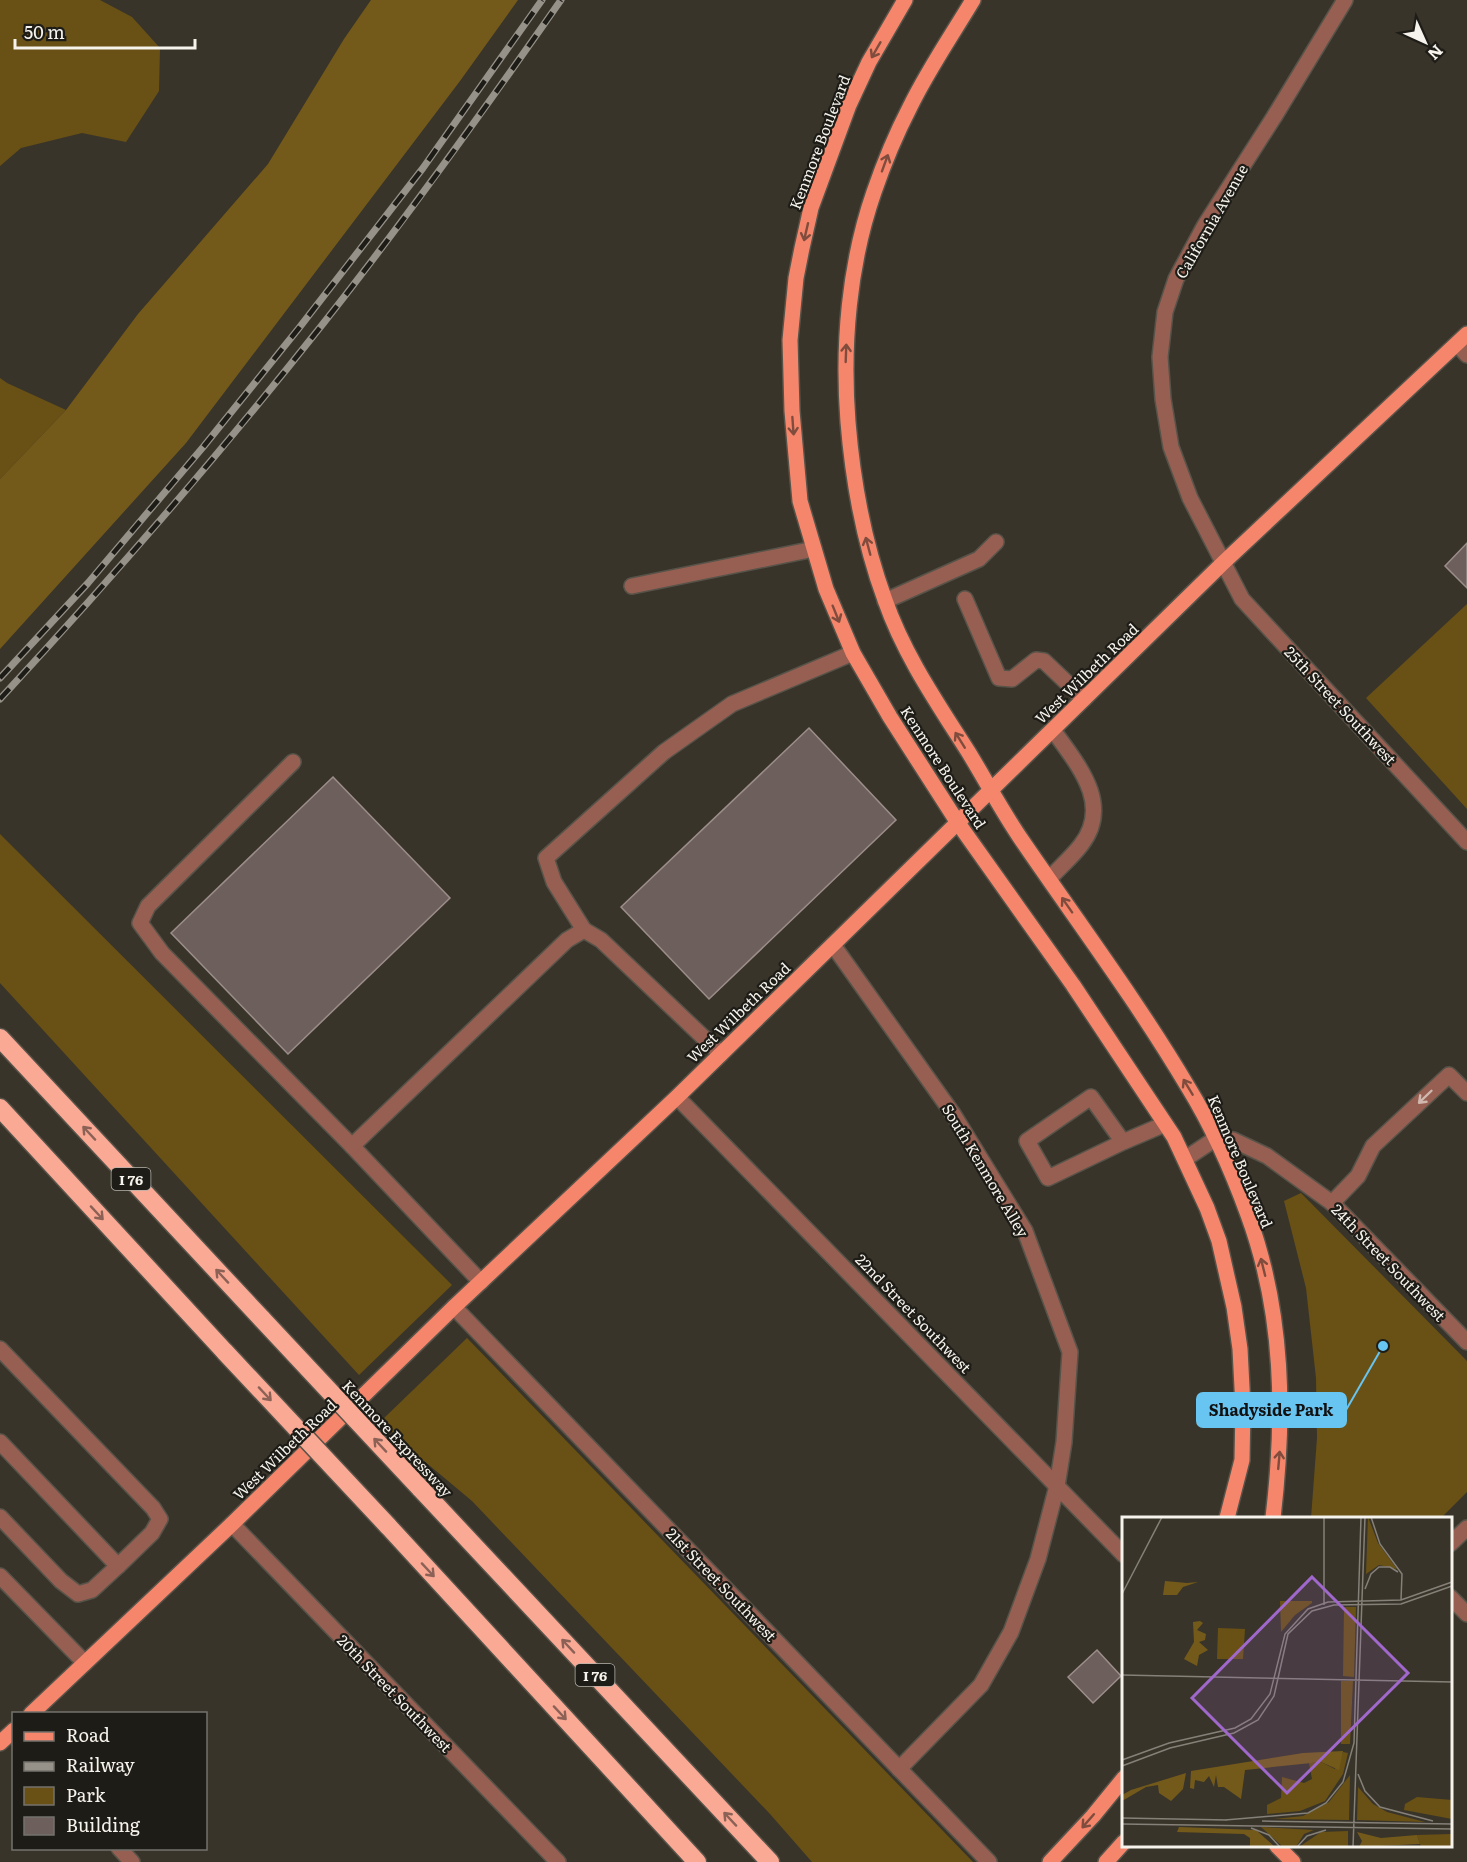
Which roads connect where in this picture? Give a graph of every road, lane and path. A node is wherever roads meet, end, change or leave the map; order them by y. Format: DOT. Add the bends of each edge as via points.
graph roads {
  1 [pos="905,0"];
  2 [pos="973,0"];
  3 [pos="1345,0"];
  4 [pos="1464,344"];
  5 [pos="996,542"];
  6 [pos="814,549"];
  7 [pos="1224,562"];
  8 [pos="632,586"];
  9 [pos="965,598"];
  10 [pos="885,601"];
  11 [pos="853,653"];
  12 [pos="1084,699"];
  13 [pos="1053,730"];
  14 [pos="294,762"];
  15 [pos="991,790"];
  16 [pos="958,823"];
  17 [pos="1467,842"];
  18 [pos="1049,879"];
  19 [pos="584,930"];
  20 [pos="833,945"];
  21 [pos="0,1038"];
  22 [pos="721,1054"];
  23 [pos="1467,1093"];
  24 [pos="677,1097"];
  25 [pos="0,1108"];
  26 [pos="1165,1124"];
  27 [pos="1215,1138"];
  28 [pos="1123,1142"];
  29 [pos="352,1146"];
  30 [pos="1185,1159"];
  31 [pos="1332,1203"];
  32 [pos="481,1282"];
  33 [pos="454,1307"];
  34 [pos="1467,1342"];
  35 [pos="0,1349"];
  36 [pos="0,1442"];
  37 [pos="1057,1486"];
  38 [pos="0,1517"];
  39 [pos="1227,1517"];
  40 [pos="1273,1517"];
  41 [pos="232,1524"];
  42 [pos="1467,1528"];
  43 [pos="1452,1542"];
  44 [pos="1122,1553"];
  45 [pos="118,1566"];
  46 [pos="0,1576"];
  47 [pos="1452,1599"];
  48 [pos="1467,1614"];
  49 [pos="85,1663"];
  50 [pos="32,1712"];
  51 [pos="899,1769"];
  52 [pos="1122,1780"];
  53 [pos="1122,1844"];
  54 [pos="1279,1847"];
  55 [pos="121,1850"];
  56 [pos="132,1862"];
  57 [pos="558,1862"];
  58 [pos="697,1862"];
  59 [pos="770,1862"];
  60 [pos="989,1862"];
  61 [pos="1050,1862"];
  62 [pos="1106,1862"];
  63 [pos="1293,1862"];
  1 -- 6 [label="main road, Kenmore Boulevard, one-way" via="849,105 811,208 796,278 790,340 792,411 800,501"];
  10 -- 2 [label="main road, Kenmore Boulevard, one-way" via="864,529 851,453 846,396 851,295 860,244 889,153 910,105"];
  3 -- 7 [label="street, California Avenue" via="1205,225 1176,279 1165,312 1160,357 1171,447 1190,498"];
  4 -- 7 [label="main road, West Wilbeth Road"];
  5 -- 10 [label="street" via="980,559"];
  6 -- 8 [label="street"];
  6 -- 11 [label="main road, Kenmore Boulevard, one-way"];
  7 -- 12 [label="main road, West Wilbeth Road"];
  7 -- 17 [label="street, 25th Street Southwest" via="1242,599"];
  9 -- 12 [label="street" via="999,678 1012,680 1036,660 1044,661"];
  15 -- 10 [label="main road, Kenmore Boulevard, one-way" via="899,636"];
  11 -- 16 [label="main road, Kenmore Boulevard"];
  11 -- 19 [label="street" via="732,704 664,752 546,858 554,882"];
  12 -- 13 [label="main road, West Wilbeth Road"];
  13 -- 15 [label="main road, West Wilbeth Road"];
  13 -- 18 [label="street" via="1085,775 1095,805 1082,844"];
  14 -- 29 [label="street" via="148,906 140,923 162,953"];
  15 -- 16 [label="main road, West Wilbeth Road"];
  15 -- 18 [label="main road, Kenmore Boulevard"];
  16 -- 20 [label="main road, West Wilbeth Road"];
  16 -- 26 [label="main road, Kenmore Boulevard"];
  27 -- 18 [label="main road, Kenmore Boulevard, one-way" via="1190,1089"];
  19 -- 22 [label="street" via="601,940"];
  19 -- 29 [label="street" via="567,940"];
  20 -- 22 [label="main road, West Wilbeth Road"];
  20 -- 37 [label="street, South Kenmore Alley" via="953,1113 1025,1231 1070,1352"];
  59 -- 21 [label="highway, Kenmore Expressway / I 76, one-way, bridge"];
  22 -- 24 [label="main road, West Wilbeth Road"];
  23 -- 31 [label="street, one-way" via="1449,1075 1373,1146 1358,1176"];
  24 -- 32 [label="main road, West Wilbeth Road"];
  24 -- 37 [label="street, 22nd Street Southwest"];
  25 -- 58 [label="highway, one-way, bridge"];
  26 -- 28 [label="street"];
  26 -- 30 [label="main road, Kenmore Boulevard"];
  27 -- 30 [label="street"];
  27 -- 31 [label="street, 24th Street Southwest" via="1233,1140 1267,1156"];
  40 -- 27 [label="main road, Kenmore Boulevard, one-way" via="1281,1429 1280,1368 1271,1302 1248,1216"];
  28 -- 28 [label="street" via="1048,1178 1027,1141 1090,1097"];
  29 -- 32 [label="street"];
  30 -- 39 [label="main road, Kenmore Boulevard" via="1219,1241 1240,1349 1242,1460"];
  31 -- 34 [label="street, 24th Street Southwest"];
  32 -- 33 [label="main road, West Wilbeth Road"];
  33 -- 41 [label="main road, West Wilbeth Road"];
  33 -- 51 [label="street, 21st Street Southwest"];
  35 -- 45 [label="street" via="160,1519 152,1533"];
  36 -- 45 [label="street"];
  37 -- 44 [label="street, 22nd Street Southwest"];
  37 -- 51 [label="street, South Kenmore Alley" via="1038,1559 1011,1632 981,1685"];
  38 -- 45 [label="street" via="78,1594 92,1590"];
  41 -- 49 [label="main road, West Wilbeth Road"];
  41 -- 57 [label="street, 20th Street Southwest"];
  42 -- 43 [label="street"];
  46 -- 49 [label="street"];
  47 -- 48 [label="street"];
  49 -- 50 [label="main road, West Wilbeth Road"];
  51 -- 60 [label="street, 21st Street Southwest"];
  52 -- 61 [label="main road, one-way"];
  53 -- 62 [label="main road"];
  54 -- 63 [label="main road"];
  55 -- 56 [label="street"];
}
